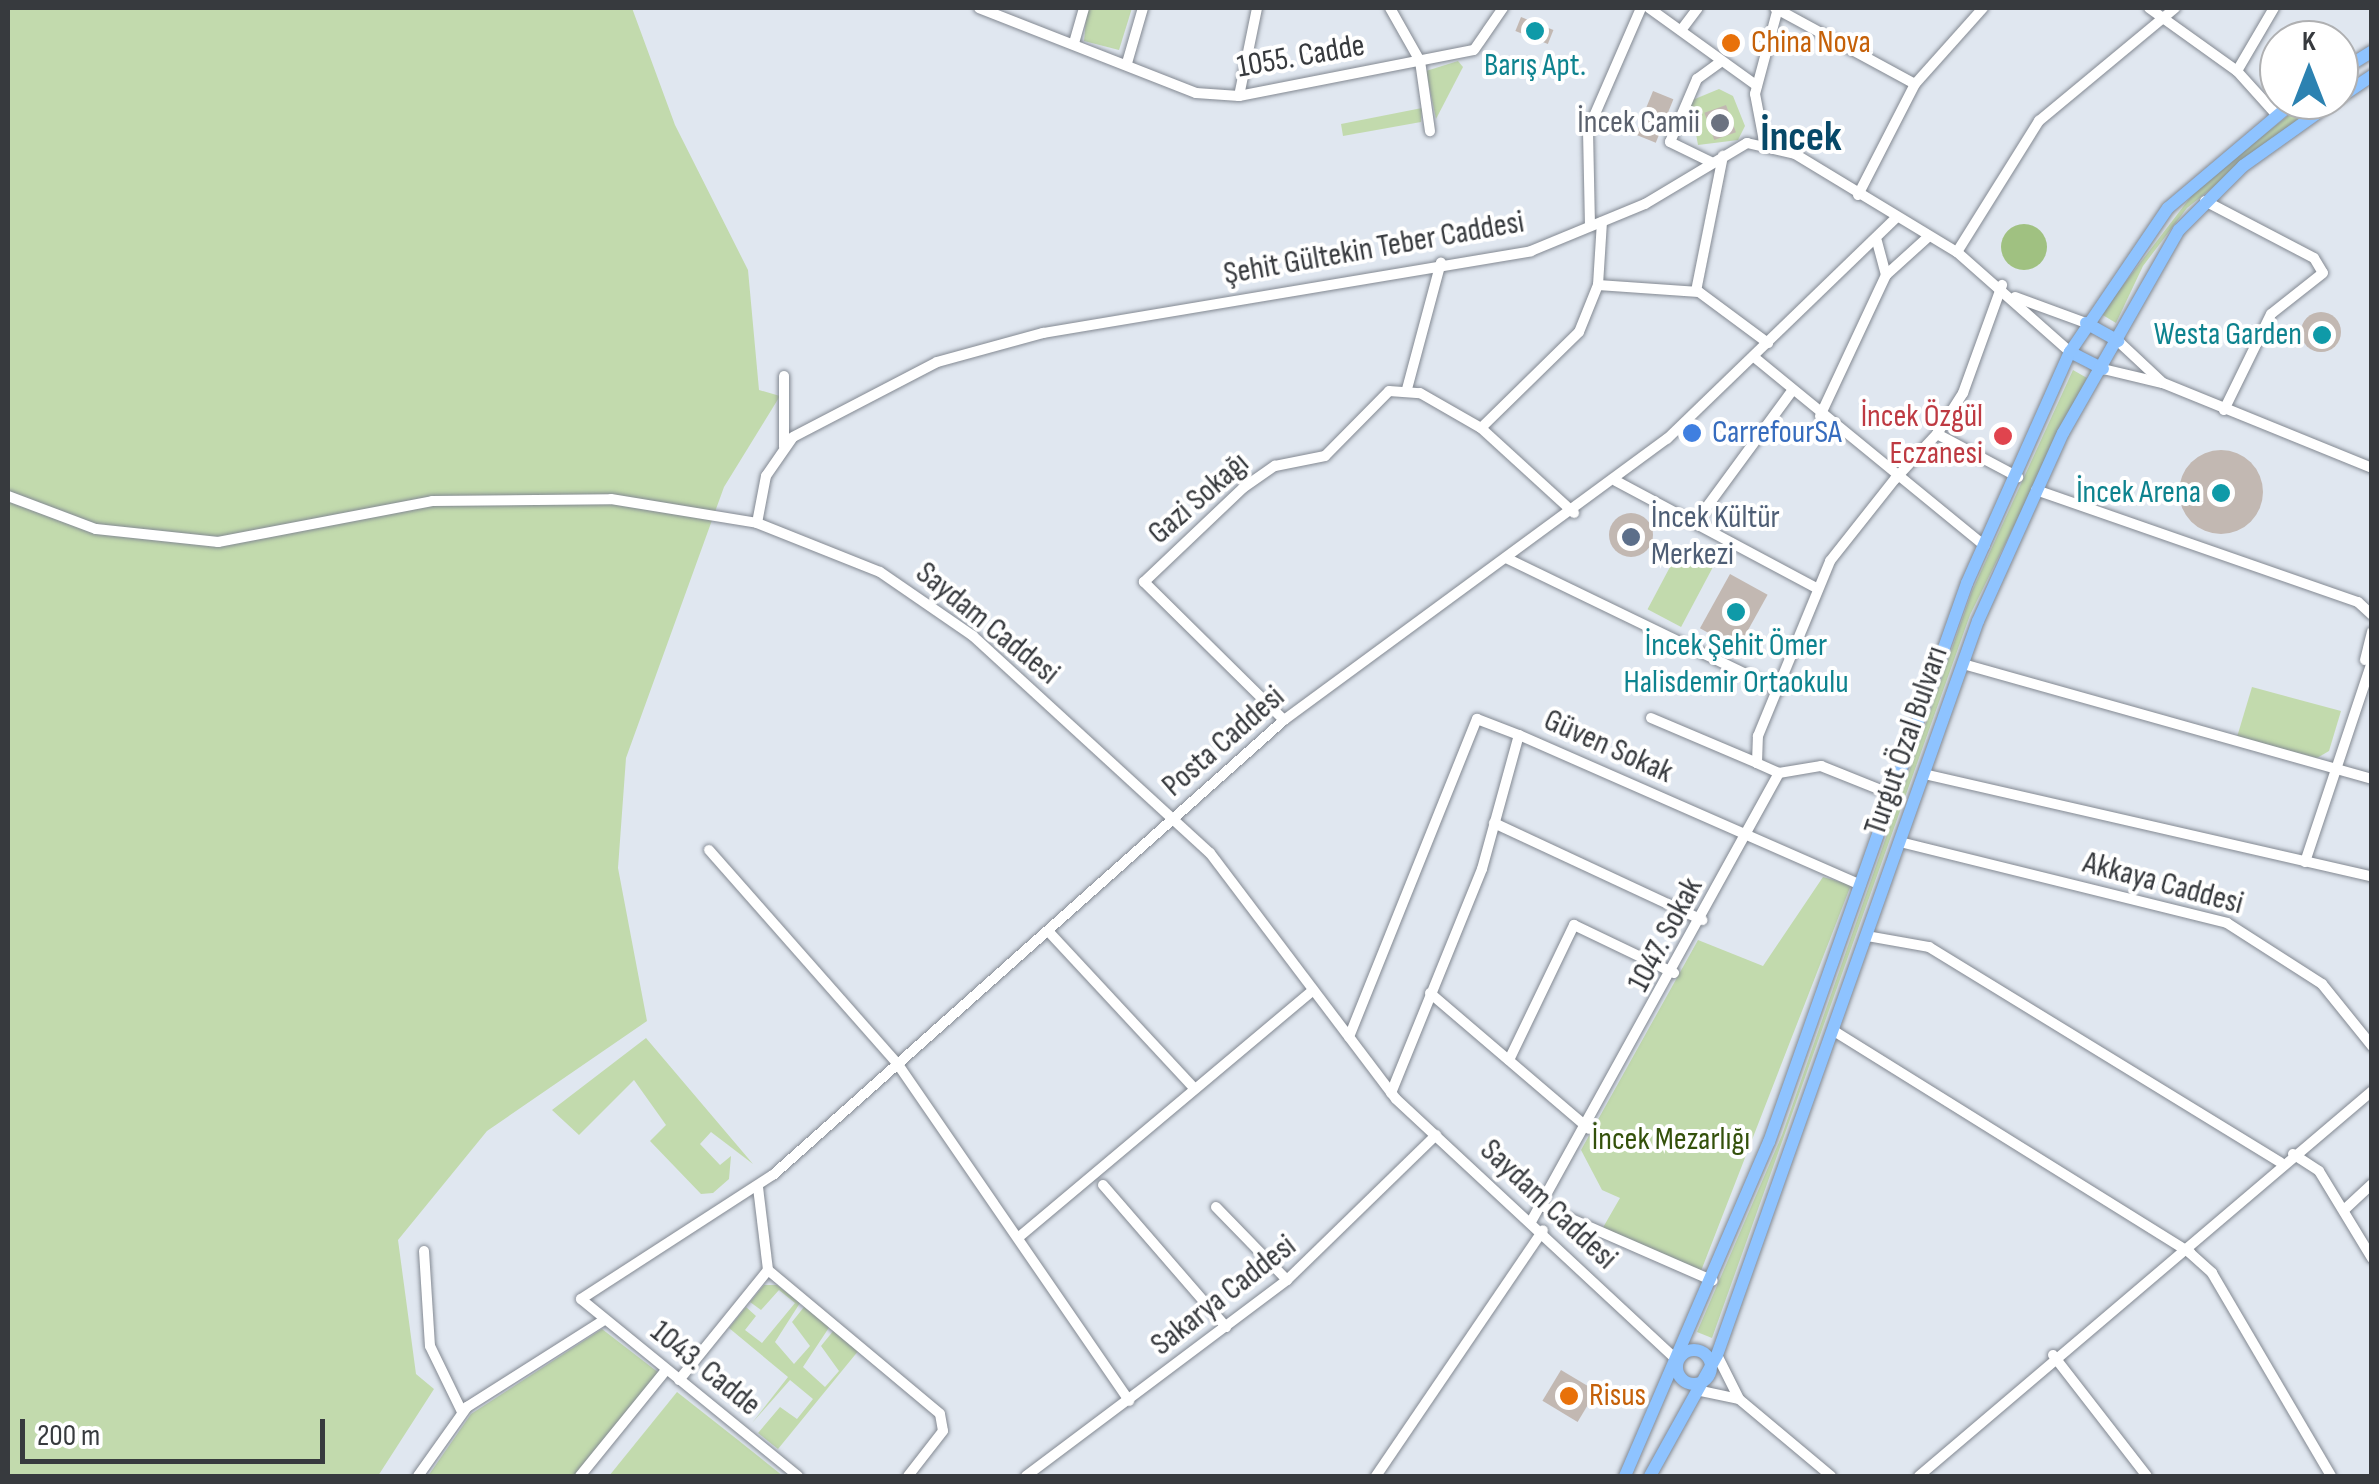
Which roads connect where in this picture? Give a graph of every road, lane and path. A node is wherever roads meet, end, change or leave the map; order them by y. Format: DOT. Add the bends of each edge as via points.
graph roads {
  1 [pos="979,8"];
  2 [pos="1084,8"];
  3 [pos="1143,8"];
  4 [pos="1257,8"];
  5 [pos="1390,8"];
  6 [pos="1503,8"];
  7 [pos="1640,8"];
  8 [pos="1649,8"];
  9 [pos="1698,8"];
  10 [pos="1777,8"];
  11 [pos="1983,8"];
  12 [pos="2149,8"];
  13 [pos="2176,8"];
  14 [pos="2274,8"];
  15 [pos="2164,22"];
  16 [pos="1682,29"];
  17 [pos="1074,44"];
  18 [pos="1420,60"];
  19 [pos="1127,63"];
  20 [pos="1719,63"];
  21 [pos="2237,71"];
  22 [pos="1914,84"];
  23 [pos="1756,86"];
  24 [pos="2259,95"];
  25 [pos="1239,96"];
  26 [pos="2267,120"];
  27 [pos="2310,120"];
  28 [pos="1430,131"];
  29 [pos="1764,141"];
  30 [pos="1718,160"];
  31 [pos="1858,196"];
  32 [pos="2206,201"];
  33 [pos="1896,218"];
  34 [pos="1602,222"];
  35 [pos="1590,226"];
  36 [pos="1928,237"];
  37 [pos="1876,242"];
  38 [pos="1957,252"];
  39 [pos="1441,262"];
  40 [pos="1886,275"];
  41 [pos="1598,285"];
  42 [pos="2002,285"];
  43 [pos="1696,291"];
  44 [pos="2014,296"];
  45 [pos="2086,323"];
  46 [pos="2118,341"];
  47 [pos="1768,343"];
  48 [pos="2070,352"];
  49 [pos="1754,356"];
  50 [pos="2103,369"];
  51 [pos="784,376"];
  52 [pos="2162,383"];
  53 [pos="1407,389"];
  54 [pos="1792,391"];
  55 [pos="2224,410"];
  56 [pos="1820,416"];
  57 [pos="1482,428"];
  58 [pos="1937,434"];
  59 [pos="784,447"];
  60 [pos="2372,468"];
  61 [pos="2019,477"];
  62 [pos="1895,479"];
  63 [pos="1616,481"];
  64 [pos="2036,490"];
  65 [pos="8,496"];
  66 [pos="1574,512"];
  67 [pos="1695,522"];
  68 [pos="757,523"];
  69 [pos="1985,546"];
  70 [pos="1508,559"];
  71 [pos="1818,589"];
  72 [pos="2372,616"];
  73 [pos="2372,632"];
  74 [pos="2368,661"];
  75 [pos="1963,664"];
  76 [pos="1779,690"];
  77 [pos="1651,718"];
  78 [pos="1284,720"];
  79 [pos="1518,735"];
  80 [pos="1757,763"];
  81 [pos="2330,770"];
  82 [pos="1779,772"];
  83 [pos="1924,774"];
  84 [pos="2372,779"];
  85 [pos="1892,794"];
  86 [pos="1173,820"];
  87 [pos="1494,824"];
  88 [pos="1748,837"];
  89 [pos="1900,842"];
  90 [pos="709,850"];
  91 [pos="2305,862"];
  92 [pos="2372,877"];
  93 [pos="1860,885"];
  94 [pos="1702,920"];
  95 [pos="1049,932"];
  96 [pos="1868,936"];
  97 [pos="1674,973"];
  98 [pos="1313,990"];
  99 [pos="1430,994"];
  100 [pos="1834,1031"];
  101 [pos="1349,1036"];
  102 [pos="2372,1046"];
  103 [pos="1509,1060"];
  104 [pos="897,1064"];
  105 [pos="1195,1089"];
  106 [pos="2372,1091"];
  107 [pos="1391,1093"];
  108 [pos="1589,1128"];
  109 [pos="1436,1134"];
  110 [pos="2293,1154"];
  111 [pos="2280,1162"];
  112 [pos="2372,1184"];
  113 [pos="1103,1186"];
  114 [pos="758,1187"];
  115 [pos="1544,1206"];
  116 [pos="1216,1207"];
  117 [pos="2344,1210"];
  118 [pos="1532,1220"];
  119 [pos="1542,1230"];
  120 [pos="1018,1237"];
  121 [pos="2182,1248"];
  122 [pos="424,1251"];
  123 [pos="2372,1258"];
  124 [pos="768,1270"];
  125 [pos="1287,1280"];
  126 [pos="1713,1281"];
  127 [pos="581,1299"];
  128 [pos="604,1320"];
  129 [pos="1226,1327"];
  130 [pos="1717,1354"];
  131 [pos="2053,1356"];
  132 [pos="1678,1361"];
  133 [pos="666,1370"];
  134 [pos="1708,1375"];
  135 [pos="679,1380"];
  136 [pos="1700,1390"];
  137 [pos="1739,1399"];
  138 [pos="1129,1401"];
  139 [pos="462,1412"];
  140 [pos="418,1476"];
  141 [pos="580,1476"];
  142 [pos="798,1476"];
  143 [pos="908,1476"];
  144 [pos="1026,1476"];
  145 [pos="1376,1476"];
  146 [pos="1625,1476"];
  147 [pos="1650,1476"];
  148 [pos="1831,1476"];
  149 [pos="1919,1476"];
  150 [pos="2146,1476"];
  151 [pos="2331,1476"];
  1 -- 17 [label="street, 1055. Cadde"];
  2 -- 17 [label="street"];
  3 -- 19 [label="street"];
  4 -- 25 [label="street"];
  5 -- 18 [label="street"];
  6 -- 18 [label="street, 1055. Cadde" via="1474,50"];
  7 -- 35 [label="street" via="1588,130"];
  8 -- 16 [label="street"];
  9 -- 16 [label="street"];
  10 -- 22 [label="street"];
  10 -- 23 [label="street"];
  11 -- 22 [label="street"];
  12 -- 15 [label="street"];
  13 -- 15 [label="street"];
  14 -- 21 [label="street"];
  15 -- 21 [label="street"];
  15 -- 38 [label="street" via="2039,122"];
  16 -- 20 [label="street"];
  17 -- 19 [label="street, 1055. Cadde"];
  18 -- 25 [label="street, 1055. Cadde"];
  18 -- 28 [label="street"];
  19 -- 25 [label="street, 1055. Cadde" via="1196,93"];
  20 -- 23 [label="street"];
  20 -- 30 [label="street" via="1697,79 1670,142"];
  21 -- 24 [label="street"];
  22 -- 31 [label="street"];
  23 -- 29 [label="street"];
  26 -- 45 [label="main road, Turgut Özal Bulvarı" via="2185,189"];
  27 -- 32 [label="main road, Turgut Özal Bulvarı"];
  29 -- 30 [label="street, Şehit Gültekin Teber Caddesi"];
  29 -- 31 [label="street"];
  30 -- 34 [label="street, Şehit Gültekin Teber Caddesi"];
  30 -- 43 [label="street"];
  31 -- 33 [label="street"];
  32 -- 46 [label="main road, Turgut Özal Bulvarı" via="2154,266"];
  32 -- 55 [label="street" via="2314,258 2323,273 2271,314"];
  33 -- 36 [label="street"];
  33 -- 37 [label="street, Posta Caddesi"];
  34 -- 35 [label="street, Şehit Gültekin Teber Caddesi"];
  34 -- 41 [label="street"];
  35 -- 39 [label="street, Şehit Gültekin Teber Caddesi" via="1531,250"];
  36 -- 38 [label="street"];
  36 -- 40 [label="street"];
  37 -- 40 [label="street"];
  37 -- 47 [label="street, Posta Caddesi"];
  38 -- 42 [label="street"];
  39 -- 53 [label="street"];
  39 -- 59 [label="street, Şehit Gültekin Teber Caddesi" via="996,342 895,381"];
  40 -- 56 [label="street"];
  41 -- 43 [label="street"];
  41 -- 57 [label="street" via="1569,345"];
  42 -- 44 [label="street"];
  42 -- 58 [label="street" via="1963,392"];
  43 -- 47 [label="street"];
  44 -- 45 [label="street"];
  44 -- 48 [label="street"];
  45 -- 46 [label="main road"];
  45 -- 48 [label="main road, Turgut Özal Bulvarı"];
  46 -- 50 [label="main road, Turgut Özal Bulvarı"];
  46 -- 52 [label="street"];
  47 -- 49 [label="street, Posta Caddesi"];
  48 -- 50 [label="main road"];
  48 -- 61 [label="main road, Turgut Özal Bulvarı"];
  49 -- 54 [label="street"];
  49 -- 63 [label="street, Posta Caddesi"];
  50 -- 52 [label="street"];
  50 -- 64 [label="main road, Turgut Özal Bulvarı"];
  51 -- 59 [label="street"];
  52 -- 55 [label="street"];
  53 -- 57 [label="street"];
  53 -- 78 [label="street, Gazi Sokağı" via="1380,398 1325,456 1275,466 1242,488 1144,582"];
  54 -- 56 [label="street"];
  54 -- 67 [label="street"];
  55 -- 60 [label="street"];
  56 -- 62 [label="street"];
  57 -- 66 [label="street"];
  58 -- 61 [label="street"];
  58 -- 62 [label="street"];
  59 -- 68 [label="street"];
  61 -- 69 [label="main road, Turgut Özal Bulvarı"];
  62 -- 69 [label="street"];
  62 -- 71 [label="street"];
  63 -- 66 [label="street, Posta Caddesi"];
  63 -- 67 [label="street"];
  64 -- 72 [label="street" via="2358,602"];
  64 -- 75 [label="main road, Turgut Özal Bulvarı"];
  65 -- 68 [label="street, Saydam Caddesi" via="96,529 199,541 500,496 611,499"];
  66 -- 70 [label="street, Posta Caddesi"];
  67 -- 71 [label="street"];
  68 -- 86 [label="street, Saydam Caddesi" via="919,594"];
  69 -- 85 [label="main road, Turgut Özal Bulvarı"];
  70 -- 76 [label="street"];
  70 -- 78 [label="street, Posta Caddesi"];
  71 -- 76 [label="street"];
  73 -- 74 [label="street"];
  74 -- 81 [label="street"];
  75 -- 81 [label="street"];
  75 -- 83 [label="main road, Turgut Özal Bulvarı"];
  76 -- 80 [label="street"];
  77 -- 80 [label="street"];
  78 -- 86 [label="street, Posta Caddesi"];
  79 -- 87 [label="street, Güven Sokak"];
  79 -- 88 [label="street, Güven Sokak"];
  79 -- 101 [label="street" via="1477,719"];
  80 -- 82 [label="street"];
  81 -- 84 [label="street"];
  81 -- 91 [label="street"];
  82 -- 85 [label="street" via="1821,766"];
  82 -- 88 [label="street, 1047. Sokak"];
  83 -- 89 [label="main road, Turgut Özal Bulvarı"];
  83 -- 91 [label="street"];
  85 -- 93 [label="main road, Turgut Özal Bulvarı"];
  86 -- 95 [label="street, Posta Caddesi"];
  86 -- 98 [label="street, Saydam Caddesi" via="1224,869"];
  87 -- 94 [label="street"];
  87 -- 99 [label="street, Güven Sokak"];
  88 -- 93 [label="street, Güven Sokak"];
  88 -- 94 [label="street, 1047. Sokak"];
  89 -- 96 [label="main road, Turgut Özal Bulvarı"];
  89 -- 102 [label="street, Akkaya Caddesi" via="2227,923 2322,984"];
  90 -- 104 [label="street"];
  91 -- 92 [label="street"];
  93 -- 126 [label="main road, Turgut Özal Bulvarı"];
  94 -- 97 [label="street, 1047. Sokak"];
  95 -- 104 [label="street, Posta Caddesi"];
  95 -- 105 [label="street"];
  96 -- 100 [label="main road, Turgut Özal Bulvarı"];
  96 -- 111 [label="street" via="1929,947"];
  97 -- 103 [label="street" via="1574,925"];
  97 -- 108 [label="street, 1047. Sokak"];
  98 -- 101 [label="street, Saydam Caddesi"];
  98 -- 105 [label="street"];
  99 -- 103 [label="street"];
  99 -- 107 [label="street, Güven Sokak"];
  100 -- 121 [label="street"];
  100 -- 130 [label="main road, Turgut Özal Bulvarı"];
  101 -- 107 [label="street, Saydam Caddesi"];
  103 -- 108 [label="street"];
  104 -- 114 [label="street, Posta Caddesi"];
  104 -- 120 [label="street"];
  105 -- 120 [label="street"];
  106 -- 110 [label="street"];
  107 -- 109 [label="street, Saydam Caddesi"];
  108 -- 115 [label="street, 1047. Sokak"];
  109 -- 118 [label="street, Saydam Caddesi"];
  109 -- 125 [label="street, Sakarya Caddesi"];
  110 -- 111 [label="street"];
  110 -- 117 [label="street" via="2319,1171"];
  111 -- 121 [label="street"];
  112 -- 117 [label="street"];
  113 -- 129 [label="street"];
  114 -- 124 [label="street"];
  114 -- 127 [label="street, Posta Caddesi"];
  115 -- 118 [label="street, 1047. Sokak"];
  115 -- 126 [label="street, Saydam Caddesi"];
  116 -- 125 [label="street"];
  117 -- 123 [label="street"];
  118 -- 119 [label="street, Saydam Caddesi"];
  119 -- 132 [label="street, Saydam Caddesi"];
  119 -- 145 [label="street"];
  120 -- 138 [label="street"];
  121 -- 131 [label="street"];
  121 -- 151 [label="street" via="2212,1273"];
  122 -- 139 [label="street" via="430,1346"];
  124 -- 135 [label="street"];
  124 -- 143 [label="street" via="943,1420"];
  125 -- 129 [label="street, Sakarya Caddesi"];
  126 -- 132 [label="main road, Turgut Özal Bulvarı"];
  127 -- 128 [label="street, 1043. Cadde"];
  128 -- 133 [label="street, 1043. Cadde"];
  128 -- 139 [label="street"];
  129 -- 138 [label="street, Sakarya Caddesi"];
  130 -- 134 [label="main road, Turgut Özal Bulvarı"];
  130 -- 137 [label="street"];
  131 -- 149 [label="street"];
  131 -- 150 [label="street"];
  132 -- 134 [label="main road" via="1689,1383"];
  132 -- 134 [label="main road" via="1700,1351"];
  132 -- 146 [label="main road, Turgut Özal Bulvarı"];
  133 -- 135 [label="street, 1043. Cadde"];
  133 -- 141 [label="street"];
  134 -- 136 [label="main road, Turgut Özal Bulvarı"];
  135 -- 142 [label="street, 1043. Cadde"];
  136 -- 137 [label="street"];
  136 -- 147 [label="main road, Turgut Özal Bulvarı"];
  137 -- 148 [label="street"];
  138 -- 144 [label="street, Sakarya Caddesi"];
  139 -- 140 [label="street"];
}
